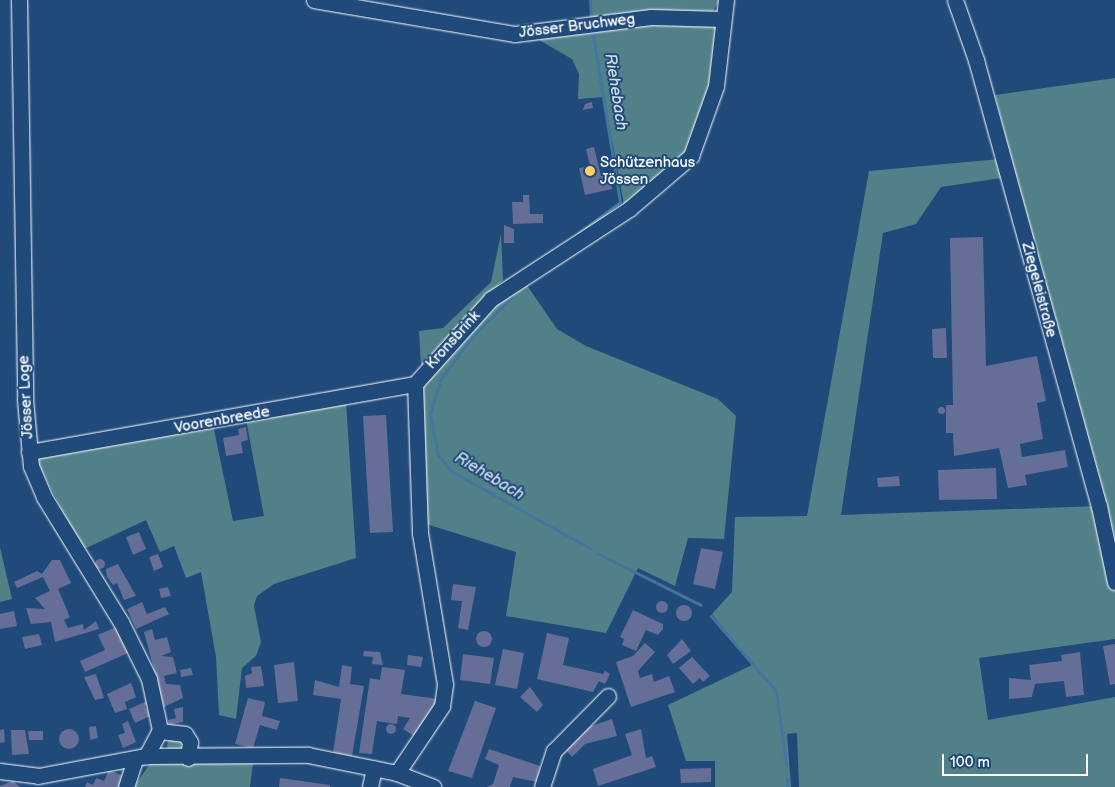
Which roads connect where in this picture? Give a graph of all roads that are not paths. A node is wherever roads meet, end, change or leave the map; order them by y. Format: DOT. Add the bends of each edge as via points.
graph roads {
  1 [pos="19,0"];
  2 [pos="314,0"];
  3 [pos="726,0"];
  4 [pos="955,0"];
  5 [pos="723,19"];
  6 [pos="415,384"];
  7 [pos="28,452"];
  8 [pos="1115,582"];
  9 [pos="608,696"];
  10 [pos="160,731"];
  11 [pos="140,758"];
  12 [pos="188,758"];
  13 [pos="374,768"];
  14 [pos="0,771"];
  15 [pos="397,773"];
  16 [pos="34,782"];
  17 [pos="126,787"];
  18 [pos="370,787"];
  19 [pos="433,787"];
  20 [pos="542,787"];
  1 -- 7 [label="street, Jösser Loge"];
  2 -- 5 [label="street, Jösser Bruchweg" via="515,34 651,17"];
  3 -- 5 [label="street, Kronsbrink"];
  4 -- 8 [label="street, Ziegeleistraße" via="976,60 1094,486"];
  5 -- 6 [label="street, Kronsbrink" via="716,86 691,156 628,209 491,299"];
  6 -- 7 [label="street, Voorenbreede"];
  6 -- 15 [label="street, Kronsbrink" via="420,533 445,684 442,706"];
  7 -- 10 [label="street, Jösser Loge" via="44,497 140,658 159,713"];
  9 -- 20 [label="street" via="554,751"];
  10 -- 11 [label="street"];
  10 -- 12 [label="street" via="185,734 190,742"];
  11 -- 12 [label="street"];
  11 -- 16 [label="street"];
  11 -- 17 [label="street"];
  12 -- 13 [label="street" via="308,755"];
  13 -- 15 [label="street"];
  13 -- 18 [label="street"];
  14 -- 16 [label="street"];
  15 -- 19 [label="street"];
}
